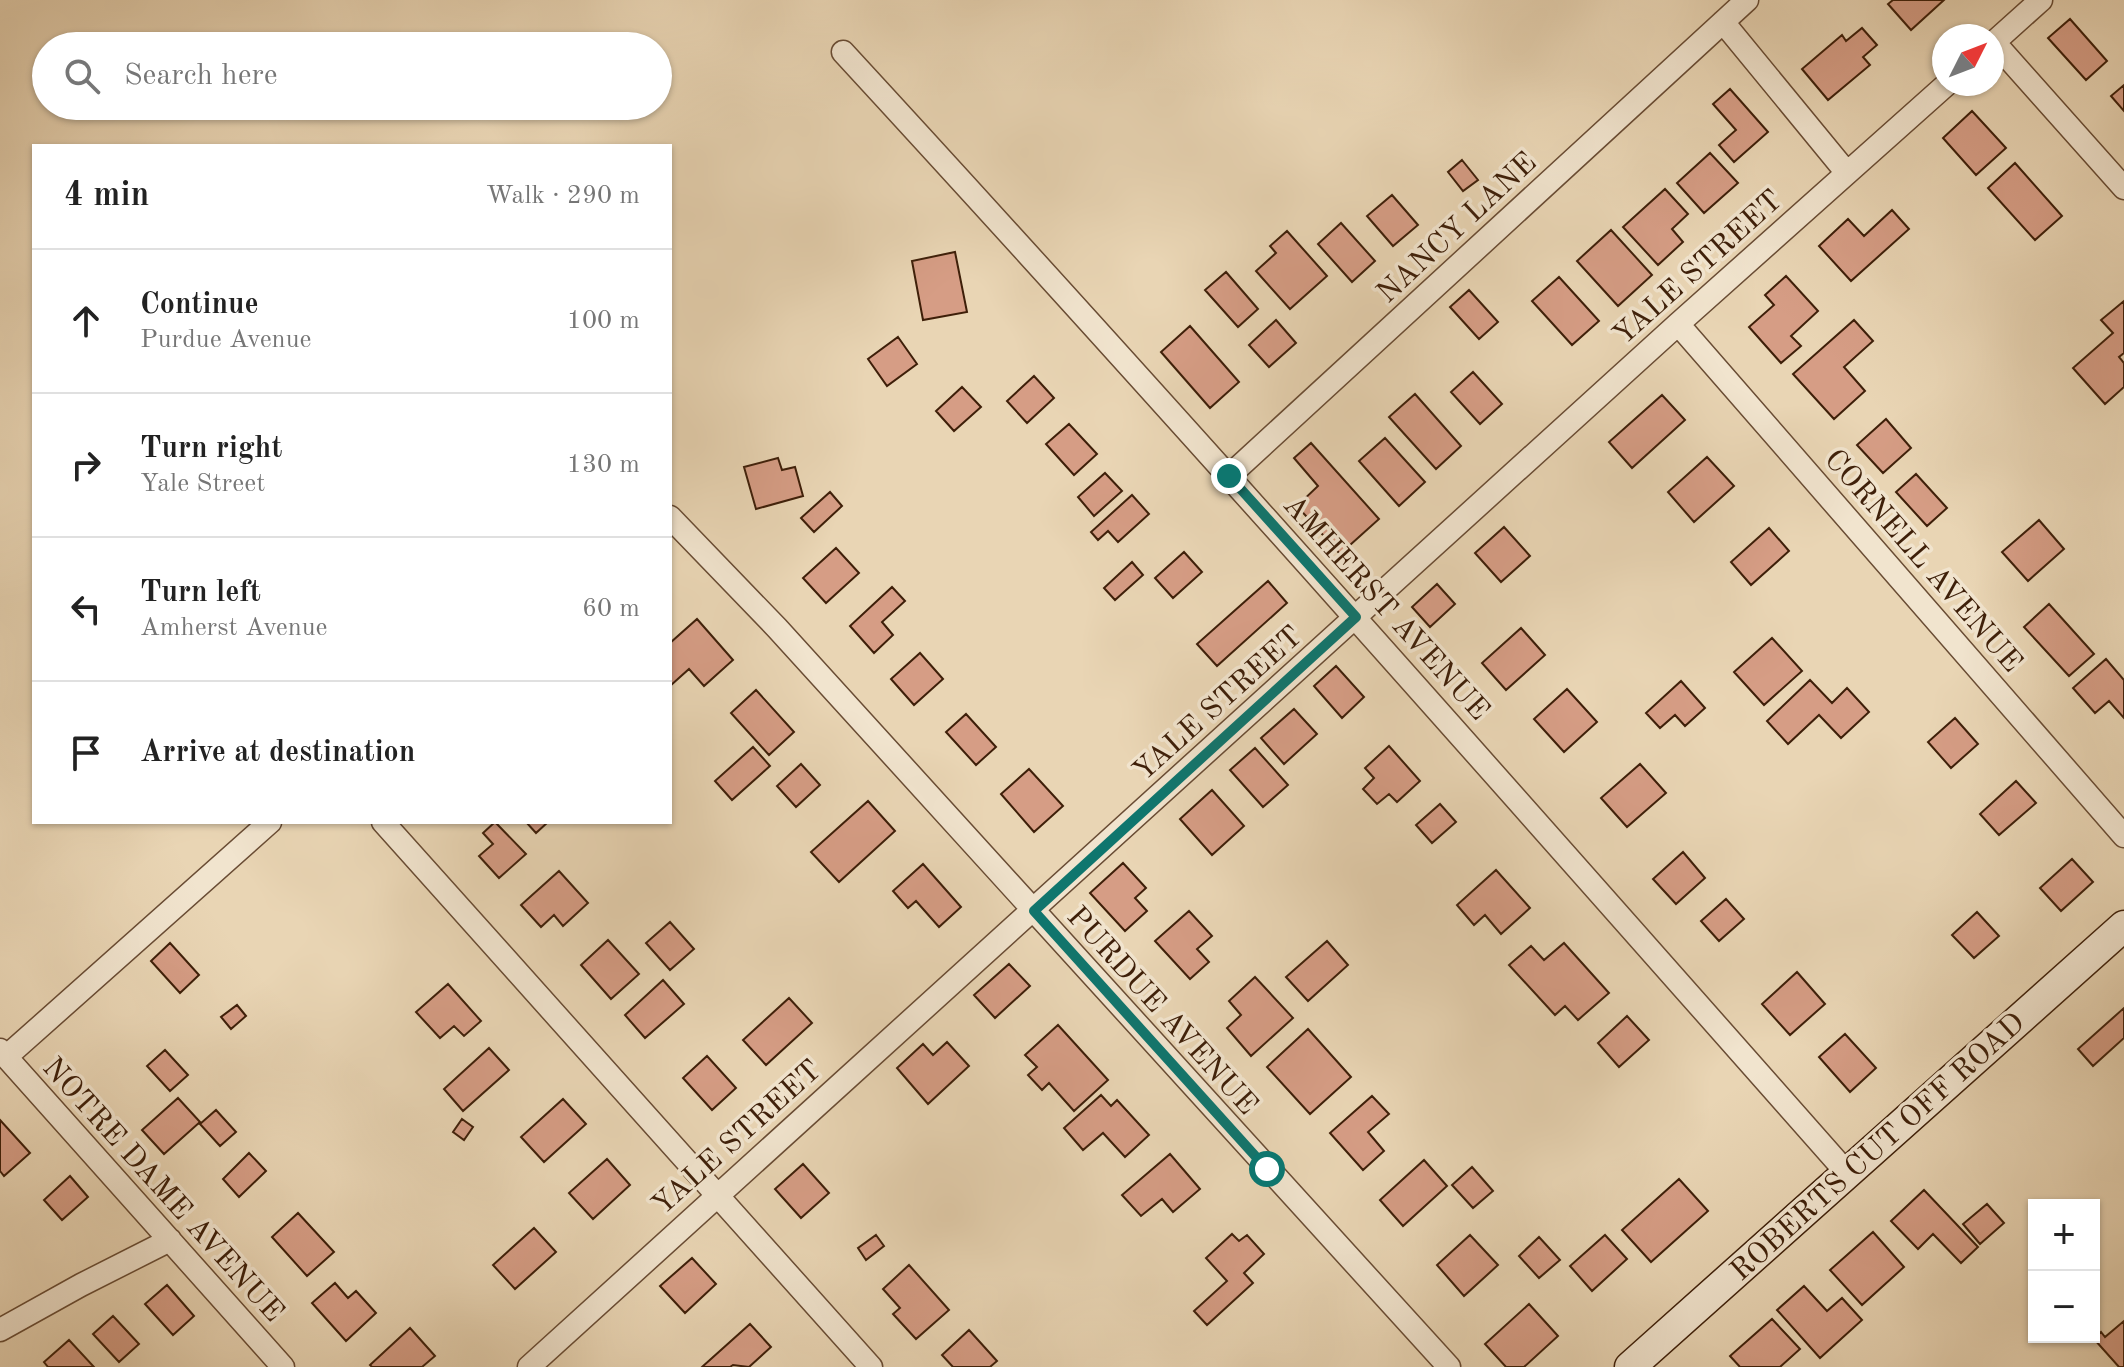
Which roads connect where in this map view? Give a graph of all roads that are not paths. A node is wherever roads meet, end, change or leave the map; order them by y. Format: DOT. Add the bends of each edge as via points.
graph roads {
  1 [pos="1747,0"];
  2 [pos="2041,0"];
  3 [pos="1723,22"];
  4 [pos="2004,33"];
  5 [pos="843,52"];
  6 [pos="2004,55"];
  7 [pos="1934,96"];
  8 [pos="1847,173"];
  9 [pos="2124,188"];
  10 [pos="1678,324"];
  11 [pos="1229,476"];
  12 [pos="672,519"];
  13 [pos="1356,617"];
  14 [pos="268,824"];
  15 [pos="385,824"];
  16 [pos="2124,836"];
  17 [pos="1034,911"];
  18 [pos="2124,926"];
  19 [pos="3,1054"];
  20 [pos="1847,1173"];
  21 [pos="716,1195"];
  22 [pos="170,1240"];
  23 [pos="0,1330"];
  24 [pos="283,1367"];
  25 [pos="529,1367"];
  26 [pos="871,1367"];
  27 [pos="1449,1367"];
  28 [pos="1630,1367"];
  1 -- 3 [label="street, NANCY LANE"];
  2 -- 4 [label="street"];
  3 -- 8 [label="street"];
  3 -- 11 [label="street, NANCY LANE"];
  5 -- 11 [label="street, AMHERST AVENUE"];
  6 -- 9 [label="street"];
  7 -- 8 [label="street, YALE STREET"];
  8 -- 10 [label="street, YALE STREET"];
  10 -- 13 [label="street, YALE STREET"];
  10 -- 16 [label="street, CORNELL AVENUE"];
  11 -- 13 [label="street, AMHERST AVENUE"];
  12 -- 17 [label="street, PURDUE AVENUE"];
  13 -- 17 [label="street, YALE STREET"];
  13 -- 20 [label="street, AMHERST AVENUE"];
  14 -- 19 [label="street"];
  15 -- 21 [label="street"];
  17 -- 21 [label="street, YALE STREET"];
  17 -- 27 [label="street, PURDUE AVENUE"];
  18 -- 20 [label="street, ROBERTS CUT OFF ROAD"];
  19 -- 22 [label="street, NOTRE DAME AVENUE"];
  20 -- 28 [label="street, ROBERTS CUT OFF ROAD"];
  21 -- 25 [label="street, YALE STREET"];
  21 -- 26 [label="street"];
  22 -- 23 [label="street"];
  22 -- 24 [label="street, NOTRE DAME AVENUE"];
}
